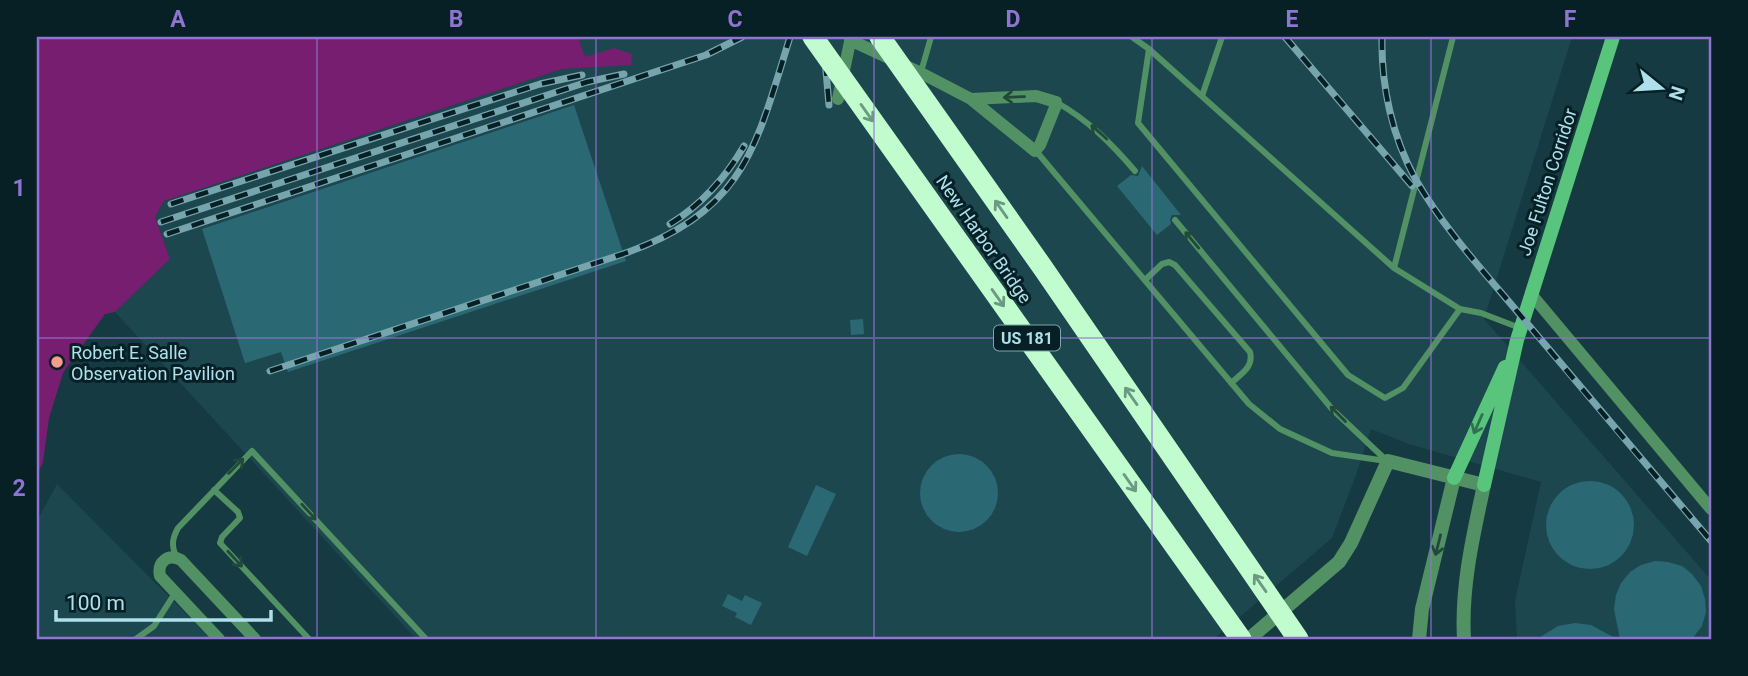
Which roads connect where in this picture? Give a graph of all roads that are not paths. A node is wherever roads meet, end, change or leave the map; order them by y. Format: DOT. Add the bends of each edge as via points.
graph roads {
  1 [pos="813,37"];
  2 [pos="880,37"];
  3 [pos="931,37"];
  4 [pos="1132,37"];
  5 [pos="1222,37"];
  6 [pos="1453,37"];
  7 [pos="1613,37"];
  8 [pos="850,38"];
  9 [pos="1149,49"];
  10 [pos="921,73"];
  11 [pos="1202,96"];
  12 [pos="838,99"];
  13 [pos="971,99"];
  14 [pos="1056,102"];
  15 [pos="1035,150"];
  16 [pos="1136,171"];
  17 [pos="1175,220"];
  18 [pos="1394,268"];
  19 [pos="1145,280"];
  20 [pos="1531,294"];
  21 [pos="1460,309"];
  22 [pos="1518,334"];
  23 [pos="1231,383"];
  24 [pos="1388,461"];
  25 [pos="1454,478"];
  26 [pos="1484,485"];
  27 [pos="214,490"];
  28 [pos="1711,509"];
  29 [pos="177,558"];
  30 [pos="175,593"];
  31 [pos="136,639"];
  32 [pos="219,639"];
  33 [pos="255,639"];
  34 [pos="309,639"];
  35 [pos="426,639"];
  36 [pos="1241,639"];
  37 [pos="1249,639"];
  38 [pos="1298,639"];
  39 [pos="1419,639"];
  40 [pos="1464,639"];
  1 -- 36 [label="highway, New Harbor Bridge / US 181, one-way, bridge"];
  38 -- 2 [label="highway, New Harbor Bridge / US 181, one-way, bridge"];
  3 -- 10 [label="lane"];
  4 -- 9 [label="lane"];
  5 -- 11 [label="lane"];
  6 -- 18 [label="lane"];
  7 -- 20 [label="main road, Joe Fulton Corridor"];
  8 -- 10 [label="street"];
  8 -- 12 [label="street"];
  9 -- 11 [label="lane"];
  9 -- 21 [label="lane" via="1138,123 1348,375 1385,398 1403,388"];
  10 -- 13 [label="street"];
  11 -- 18 [label="lane"];
  14 -- 13 [label="street, one-way" via="1036,96"];
  13 -- 15 [label="street"];
  14 -- 15 [label="street"];
  16 -- 14 [label="lane, one-way" via="1086,120"];
  15 -- 19 [label="lane"];
  24 -- 17 [label="lane, one-way" via="1332,408"];
  18 -- 21 [label="lane"];
  19 -- 23 [label="lane"];
  19 -- 23 [label="lane" via="1162,264 1174,265 1250,352 1247,369"];
  20 -- 22 [label="main road, Joe Fulton Corridor"];
  20 -- 28 [label="street"];
  21 -- 22 [label="lane" via="1481,313"];
  22 -- 25 [label="main road, Joe Fulton Corridor, one-way"];
  22 -- 26 [label="main road, Joe Fulton Corridor"];
  23 -- 24 [label="lane" via="1269,421 1300,440 1332,453"];
  24 -- 25 [label="street"];
  24 -- 37 [label="street" via="1339,562"];
  25 -- 26 [label="street"];
  25 -- 39 [label="street, one-way"];
  26 -- 40 [label="street" via="1462,614"];
  27 -- 29 [label="lane" via="178,528 173,538"];
  27 -- 34 [label="lane, one-way" via="240,518 220,543"];
  27 -- 35 [label="lane, one-way" via="252,451"];
  29 -- 30 [label="street" via="164,560 159,572"];
  29 -- 33 [label="street"];
  30 -- 31 [label="lane" via="154,626"];
  30 -- 32 [label="street"];
}
